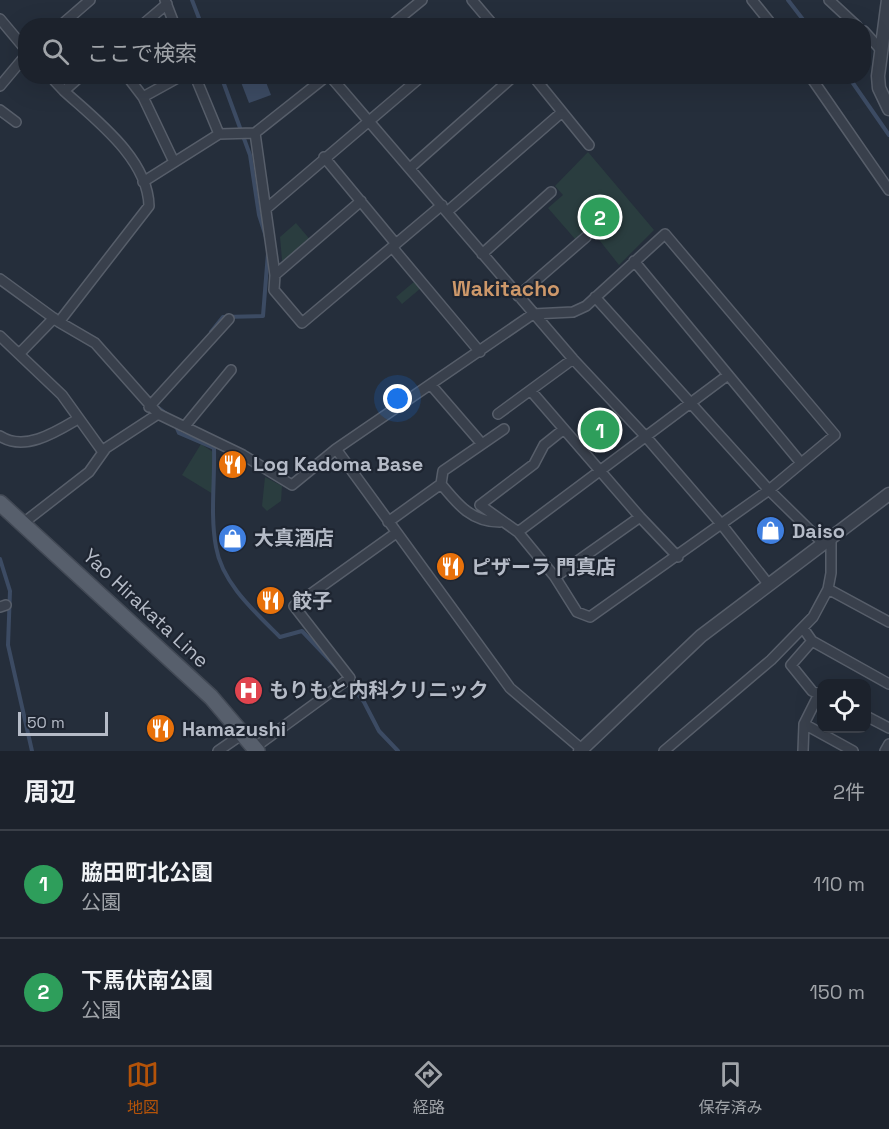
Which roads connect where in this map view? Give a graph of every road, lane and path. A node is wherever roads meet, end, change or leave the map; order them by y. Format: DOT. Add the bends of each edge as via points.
graph roads {
  1 [pos="90,0"];
  2 [pos="422,0"];
  3 [pos="472,0"];
  4 [pos="752,0"];
  5 [pos="829,0"];
  6 [pos="888,0"];
  7 [pos="166,2"];
  8 [pos="69,18"];
  9 [pos="149,18"];
  10 [pos="172,18"];
  11 [pos="400,18"];
  12 [pos="486,18"];
  13 [pos="767,18"];
  14 [pos="848,18"];
  15 [pos="0,19"];
  16 [pos="871,39"];
  17 [pos="18,43"];
  18 [pos="881,50"];
  19 [pos="18,63"];
  20 [pos="57,84"];
  21 [pos="72,84"];
  22 [pos="132,84"];
  23 [pos="167,84"];
  24 [pos="198,84"];
  25 [pos="317,84"];
  26 [pos="335,84"];
  27 [pos="412,84"];
  28 [pos="505,84"];
  29 [pos="539,84"];
  30 [pos="816,84"];
  31 [pos="0,86"];
  32 [pos="64,91"];
  33 [pos="143,97"];
  34 [pos="889,107"];
  35 [pos="0,110"];
  36 [pos="561,113"];
  37 [pos="366,121"];
  38 [pos="16,122"];
  39 [pos="253,133"];
  40 [pos="219,134"];
  41 [pos="589,145"];
  42 [pos="324,157"];
  43 [pos="174,162"];
  44 [pos="410,168"];
  45 [pos="143,182"];
  46 [pos="889,190"];
  47 [pos="551,192"];
  48 [pos="361,201"];
  49 [pos="267,208"];
  50 [pos="445,208"];
  51 [pos="586,237"];
  52 [pos="394,245"];
  53 [pos="482,254"];
  54 [pos="633,261"];
  55 [pos="275,275"];
  56 [pos="0,279"];
  57 [pos="518,296"];
  58 [pos="594,297"];
  59 [pos="533,314"];
  60 [pos="229,319"];
  61 [pos="56,320"];
  62 [pos="0,336"];
  63 [pos="480,352"];
  64 [pos="20,353"];
  65 [pos="573,359"];
  66 [pos="231,370"];
  67 [pos="728,375"];
  68 [pos="430,385"];
  69 [pos="531,391"];
  70 [pos="690,403"];
  71 [pos="149,407"];
  72 [pos="158,414"];
  73 [pos="498,414"];
  74 [pos="78,419"];
  75 [pos="185,426"];
  76 [pos="504,429"];
  77 [pos="564,429"];
  78 [pos="0,436"];
  79 [pos="647,438"];
  80 [pos="482,444"];
  81 [pos="336,449"];
  82 [pos="104,452"];
  83 [pos="801,463"];
  84 [pos="600,471"];
  85 [pos="441,484"];
  86 [pos="769,490"];
  87 [pos="889,494"];
  88 [pos="0,503"];
  89 [pos="640,517"];
  90 [pos="388,522"];
  91 [pos="500,522"];
  92 [pos="22,524"];
  93 [pos="722,525"];
  94 [pos="518,532"];
  95 [pos="396,533"];
  96 [pos="827,540"];
  97 [pos="678,557"];
  98 [pos="555,577"];
  99 [pos="769,585"];
  100 [pos="828,589"];
  101 [pos="889,622"];
  102 [pos="803,628"];
  103 [pos="813,640"];
  104 [pos="889,684"];
  105 [pos="817,693"];
  106 [pos="817,700"];
  107 [pos="871,718"];
  108 [pos="804,724"];
  109 [pos="889,728"];
  110 [pos="244,733"];
  111 [pos="889,744"];
  112 [pos="255,749"];
  113 [pos="582,750"];
  114 [pos="218,751"];
  115 [pos="664,751"];
  116 [pos="803,751"];
  117 [pos="853,751"];
  118 [pos="885,751"];
  1 -- 8 [label="street"];
  2 -- 11 [label="street"];
  3 -- 12 [label="street"];
  4 -- 13 [label="street"];
  5 -- 14 [label="street"];
  6 -- 18 [label="street"];
  7 -- 9 [label="street"];
  7 -- 10 [label="street"];
  15 -- 17 [label="street"];
  16 -- 18 [label="street"];
  18 -- 34 [label="street" via="879,88"];
  19 -- 31 [label="street"];
  20 -- 32 [label="street"];
  21 -- 32 [label="street"];
  22 -- 33 [label="street"];
  23 -- 33 [label="street"];
  24 -- 40 [label="street"];
  25 -- 39 [label="street"];
  26 -- 37 [label="street"];
  27 -- 37 [label="street"];
  28 -- 44 [label="street"];
  29 -- 36 [label="street"];
  30 -- 46 [label="street"];
  32 -- 45 [label="street" via="122,144"];
  33 -- 43 [label="street"];
  35 -- 38 [label="street"];
  36 -- 41 [label="street"];
  36 -- 50 [label="street"];
  37 -- 42 [label="street"];
  37 -- 44 [label="street"];
  39 -- 40 [label="street"];
  39 -- 49 [label="street"];
  40 -- 43 [label="street"];
  42 -- 48 [label="street"];
  42 -- 49 [label="street"];
  43 -- 45 [label="street"];
  44 -- 50 [label="street"];
  45 -- 61 [label="street" via="148,206"];
  47 -- 53 [label="street"];
  48 -- 52 [label="street"];
  48 -- 55 [label="street"];
  49 -- 55 [label="street"];
  50 -- 52 [label="street"];
  50 -- 53 [label="street"];
  51 -- 57 [label="street"];
  52 -- 55 [label="street" via="302,323 274,290"];
  52 -- 63 [label="street"];
  53 -- 57 [label="street"];
  54 -- 58 [label="street"];
  54 -- 67 [label="street"];
  54 -- 83 [label="street" via="665,234 835,435"];
  56 -- 61 [label="street"];
  57 -- 59 [label="street"];
  58 -- 59 [label="street" via="573,312"];
  58 -- 70 [label="street"];
  59 -- 63 [label="street"];
  59 -- 65 [label="street"];
  60 -- 71 [label="street"];
  61 -- 64 [label="street"];
  61 -- 71 [label="street" via="95,343"];
  62 -- 64 [label="street"];
  63 -- 68 [label="street"];
  64 -- 74 [label="street" via="62,395"];
  65 -- 69 [label="street"];
  65 -- 79 [label="street"];
  66 -- 75 [label="street"];
  67 -- 70 [label="street"];
  67 -- 83 [label="street"];
  68 -- 80 [label="street"];
  68 -- 81 [label="street"];
  69 -- 73 [label="street"];
  69 -- 77 [label="street"];
  70 -- 79 [label="street"];
  70 -- 86 [label="street"];
  71 -- 72 [label="street"];
  72 -- 75 [label="street"];
  72 -- 82 [label="street"];
  74 -- 78 [label="street" via="39,439 10,442"];
  74 -- 82 [label="street"];
  75 -- 81 [label="street" via="292,485"];
  76 -- 80 [label="street"];
  77 -- 84 [label="street"];
  77 -- 91 [label="street" via="544,446 534,464 480,505"];
  79 -- 84 [label="street"];
  79 -- 93 [label="street"];
  80 -- 85 [label="street" via="443,471"];
  81 -- 90 [label="street"];
  82 -- 92 [label="street" via="89,472"];
  83 -- 86 [label="street"];
  84 -- 89 [label="street"];
  84 -- 94 [label="street"];
  85 -- 90 [label="street"];
  85 -- 91 [label="street" via="459,506 483,522"];
  86 -- 93 [label="street"];
  86 -- 96 [label="street"];
  87 -- 96 [label="street"];
  88 -- 92 [label="main road, Yao Hirakata Line"];
  89 -- 97 [label="street"];
  89 -- 98 [label="street"];
  90 -- 95 [label="street"];
  91 -- 94 [label="street"];
  92 -- 110 [label="main road, Yao Hirakata Line" via="211,697"];
  93 -- 97 [label="street"];
  93 -- 99 [label="street"];
  94 -- 98 [label="street"];
  95 -- 112 [label="street" via="294,606 350,678"];
  95 -- 113 [label="street" via="510,688"];
  96 -- 99 [label="street"];
  96 -- 100 [label="street" via="831,573"];
  97 -- 98 [label="street" via="590,616 577,612"];
  99 -- 113 [label="street" via="701,636"];
  100 -- 101 [label="street"];
  100 -- 102 [label="street"];
  102 -- 103 [label="street"];
  102 -- 115 [label="street"];
  103 -- 104 [label="street"];
  103 -- 105 [label="street" via="791,665"];
  106 -- 108 [label="street"];
  107 -- 109 [label="street"];
  108 -- 116 [label="street"];
  108 -- 117 [label="street"];
  110 -- 112 [label="main road, Yao Hirakata Line"];
  110 -- 114 [label="street"];
  111 -- 118 [label="street"];
}
